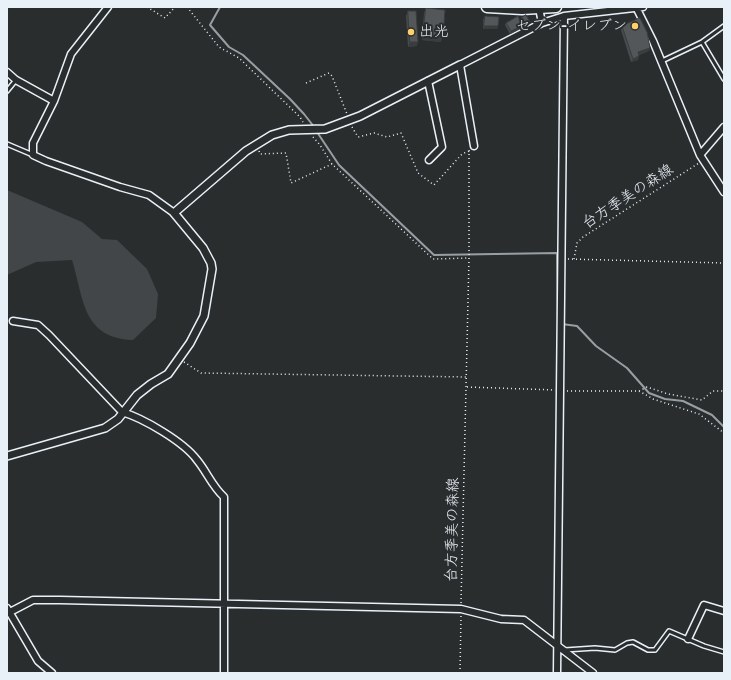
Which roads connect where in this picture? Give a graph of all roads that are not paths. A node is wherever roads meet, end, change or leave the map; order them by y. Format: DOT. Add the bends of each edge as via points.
graph roads {
  1 [pos="108,7"];
  2 [pos="487,7"];
  3 [pos="556,7"];
  4 [pos="639,7"];
  5 [pos="540,8"];
  6 [pos="564,16"];
  7 [pos="542,23"];
  8 [pos="724,26"];
  9 [pos="702,42"];
  10 [pos="662,61"];
  11 [pos="460,65"];
  12 [pos="7,72"];
  13 [pos="724,79"];
  14 [pos="16,80"];
  15 [pos="428,81"];
  16 [pos="7,91"];
  17 [pos="54,101"];
  18 [pos="724,127"];
  19 [pos="7,144"];
  20 [pos="474,146"];
  21 [pos="33,154"];
  22 [pos="702,157"];
  23 [pos="429,160"];
  24 [pos="723,188"];
  25 [pos="174,213"];
  26 [pos="14,321"];
  27 [pos="122,412"];
  28 [pos="7,456"];
  29 [pos="224,603"];
  30 [pos="8,610"];
  31 [pos="724,611"];
  32 [pos="688,639"];
  33 [pos="559,648"];
  34 [pos="724,652"];
  35 [pos="52,673"];
  36 [pos="224,673"];
  37 [pos="557,673"];
  38 [pos="592,673"];
  1 -- 17 [label="street" via="71,54"];
  2 -- 5 [label="highway"];
  3 -- 5 [label="highway"];
  4 -- 6 [label="street"];
  4 -- 10 [label="street"];
  5 -- 7 [label="street"];
  6 -- 7 [label="street"];
  6 -- 33 [label="street"];
  7 -- 11 [label="street"];
  8 -- 9 [label="lane"];
  9 -- 10 [label="lane"];
  9 -- 13 [label="lane"];
  10 -- 22 [label="street"];
  11 -- 15 [label="street"];
  11 -- 20 [label="street"];
  12 -- 14 [label="street"];
  14 -- 16 [label="lane"];
  14 -- 17 [label="street"];
  15 -- 23 [label="street" via="442,147"];
  15 -- 25 [label="street" via="325,129 279,132 256,144"];
  17 -- 21 [label="street" via="33,144"];
  18 -- 22 [label="street"];
  19 -- 21 [label="lane"];
  21 -- 25 [label="street" via="120,187 148,194"];
  22 -- 24 [label="street"];
  25 -- 27 [label="street" via="208,255 212,269 204,316 198,330 168,374 137,395"];
  26 -- 27 [label="street" via="38,325"];
  27 -- 28 [label="street" via="118,419 105,428"];
  27 -- 29 [label="street" via="135,416 183,445 197,459 215,489 224,497"];
  29 -- 30 [label="street" via="33,600"];
  29 -- 33 [label="street" via="461,609 501,619 524,620"];
  29 -- 36 [label="street"];
  30 -- 35 [label="street" via="38,661"];
  31 -- 32 [label="street" via="704,605"];
  32 -- 33 [label="lane" via="669,631 655,650 648,650 633,642 615,650"];
  32 -- 34 [label="lane"];
  33 -- 37 [label="street"];
  33 -- 38 [label="street"];
}
